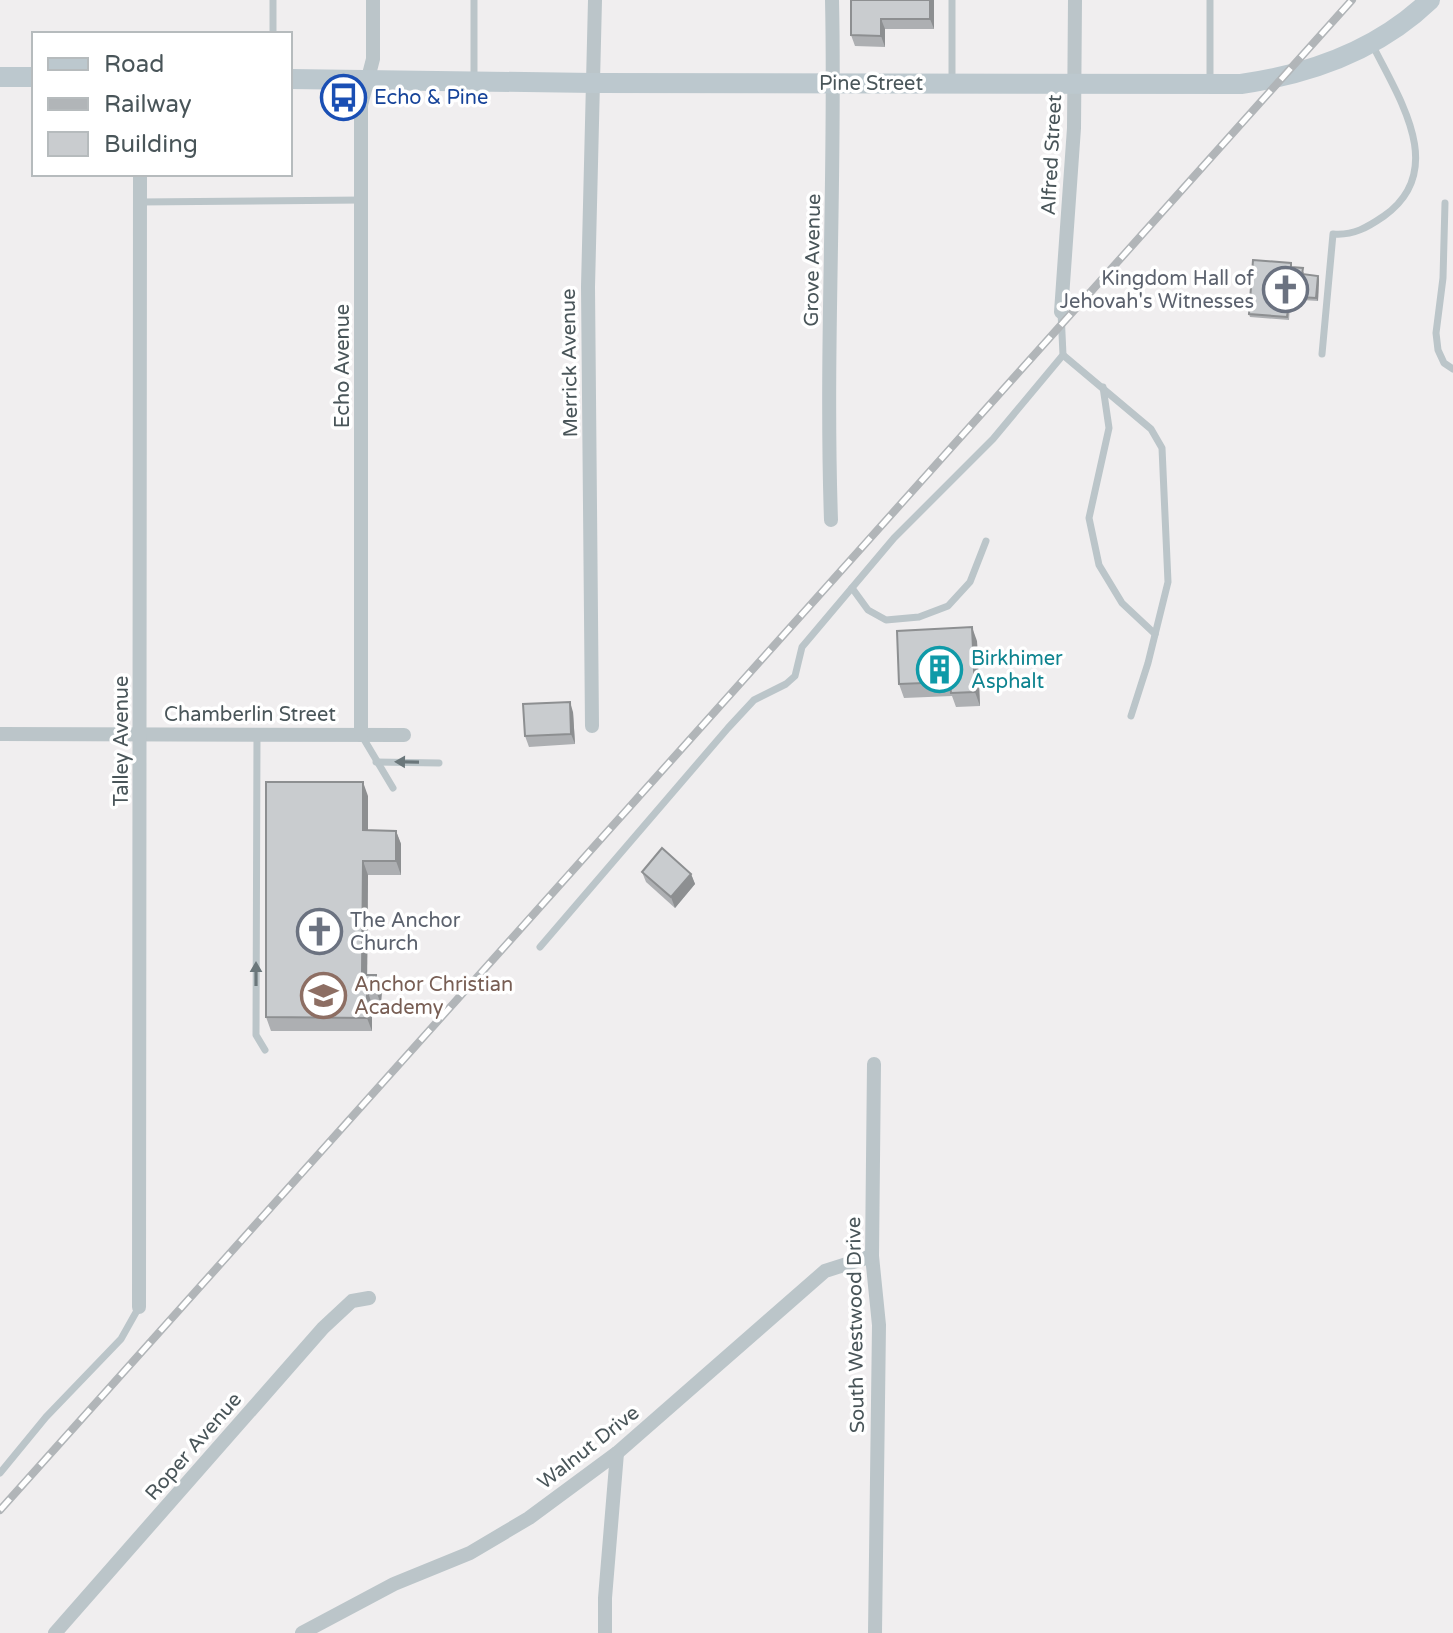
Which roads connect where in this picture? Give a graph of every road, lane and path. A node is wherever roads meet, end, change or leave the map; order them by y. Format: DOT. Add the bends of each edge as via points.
graph roads {
  1 [pos="273,0"];
  2 [pos="373,0"];
  3 [pos="474,0"];
  4 [pos="595,0"];
  5 [pos="832,0"];
  6 [pos="952,0"];
  7 [pos="1075,0"];
  8 [pos="1210,0"];
  9 [pos="1430,0"];
  10 [pos="273,32"];
  11 [pos="1371,44"];
  12 [pos="0,77"];
  13 [pos="32,77"];
  14 [pos="292,79"];
  15 [pos="368,80"];
  16 [pos="474,82"];
  17 [pos="594,83"];
  18 [pos="833,83"];
  19 [pos="952,83"];
  20 [pos="1075,85"];
  21 [pos="1210,85"];
  22 [pos="140,176"];
  23 [pos="362,200"];
  24 [pos="140,202"];
  25 [pos="1445,203"];
  26 [pos="1061,312"];
  27 [pos="1322,354"];
  28 [pos="1063,355"];
  29 [pos="1453,369"];
  30 [pos="1103,387"];
  31 [pos="831,520"];
  32 [pos="986,541"];
  33 [pos="852,588"];
  34 [pos="1155,634"];
  35 [pos="1131,716"];
  36 [pos="592,726"];
  37 [pos="0,734"];
  38 [pos="141,734"];
  39 [pos="257,735"];
  40 [pos="361,735"];
  41 [pos="404,735"];
  42 [pos="376,762"];
  43 [pos="439,763"];
  44 [pos="393,788"];
  45 [pos="540,947"];
  46 [pos="265,1050"];
  47 [pos="874,1064"];
  48 [pos="872,1256"];
  49 [pos="369,1298"];
  50 [pos="139,1307"];
  51 [pos="617,1453"];
  52 [pos="0,1473"];
  53 [pos="55,1633"];
  54 [pos="302,1633"];
  55 [pos="605,1633"];
  56 [pos="875,1633"];
  1 -- 10 [label="lane"];
  2 -- 15 [label="street, Echo Avenue"];
  3 -- 16 [label="lane"];
  4 -- 17 [label="street, Merrick Avenue"];
  5 -- 18 [label="street, Grove Avenue"];
  6 -- 19 [label="lane"];
  7 -- 20 [label="street, Alfred Street"];
  8 -- 21 [label="lane"];
  9 -- 11 [label="main road, Pine Street"];
  11 -- 21 [label="main road, Pine Street" via="1281,79"];
  11 -- 27 [label="lane" via="1411,126 1416,166 1396,208 1368,227 1333,234"];
  12 -- 13 [label="main road"];
  14 -- 15 [label="main road, Pine Street"];
  15 -- 16 [label="main road, Pine Street"];
  15 -- 23 [label="street, Echo Avenue" via="361,105"];
  16 -- 17 [label="main road, Pine Street"];
  17 -- 18 [label="main road, Pine Street"];
  17 -- 36 [label="street, Merrick Avenue" via="588,287"];
  18 -- 19 [label="main road, Pine Street"];
  18 -- 31 [label="street, Grove Avenue"];
  19 -- 20 [label="main road, Pine Street"];
  20 -- 21 [label="main road, Pine Street"];
  20 -- 26 [label="street, Alfred Street"];
  22 -- 24 [label="street, Talley Avenue"];
  23 -- 24 [label="lane"];
  23 -- 40 [label="street, Echo Avenue"];
  24 -- 38 [label="street, Talley Avenue"];
  25 -- 29 [label="lane" via="1436,333 1444,363"];
  26 -- 28 [label="lane"];
  28 -- 30 [label="lane"];
  28 -- 33 [label="lane" via="993,439"];
  30 -- 34 [label="lane" via="1109,428 1089,518 1099,565 1122,603"];
  30 -- 34 [label="lane" via="1151,429 1162,448 1168,582"];
  32 -- 33 [label="lane" via="970,582 948,606 919,617 886,620 868,610"];
  33 -- 45 [label="lane" via="802,647 795,676 754,700"];
  34 -- 35 [label="lane"];
  37 -- 38 [label="street, Chamberlin Street"];
  38 -- 39 [label="street, Chamberlin Street"];
  38 -- 50 [label="street, Talley Avenue"];
  39 -- 40 [label="street, Chamberlin Street"];
  46 -- 39 [label="lane, one-way" via="256,1035"];
  40 -- 41 [label="street, Chamberlin Street"];
  40 -- 42 [label="lane"];
  43 -- 42 [label="lane, one-way"];
  42 -- 44 [label="lane"];
  47 -- 48 [label="street, South Westwood Drive"];
  48 -- 51 [label="street, Walnut Drive" via="825,1271"];
  48 -- 56 [label="street, South Westwood Drive" via="879,1325"];
  49 -- 53 [label="street, Roper Avenue" via="352,1301 323,1328"];
  50 -- 52 [label="lane" via="121,1339"];
  51 -- 54 [label="street, Walnut Drive" via="529,1518 470,1553 394,1584"];
  51 -- 55 [label="street"];
}
